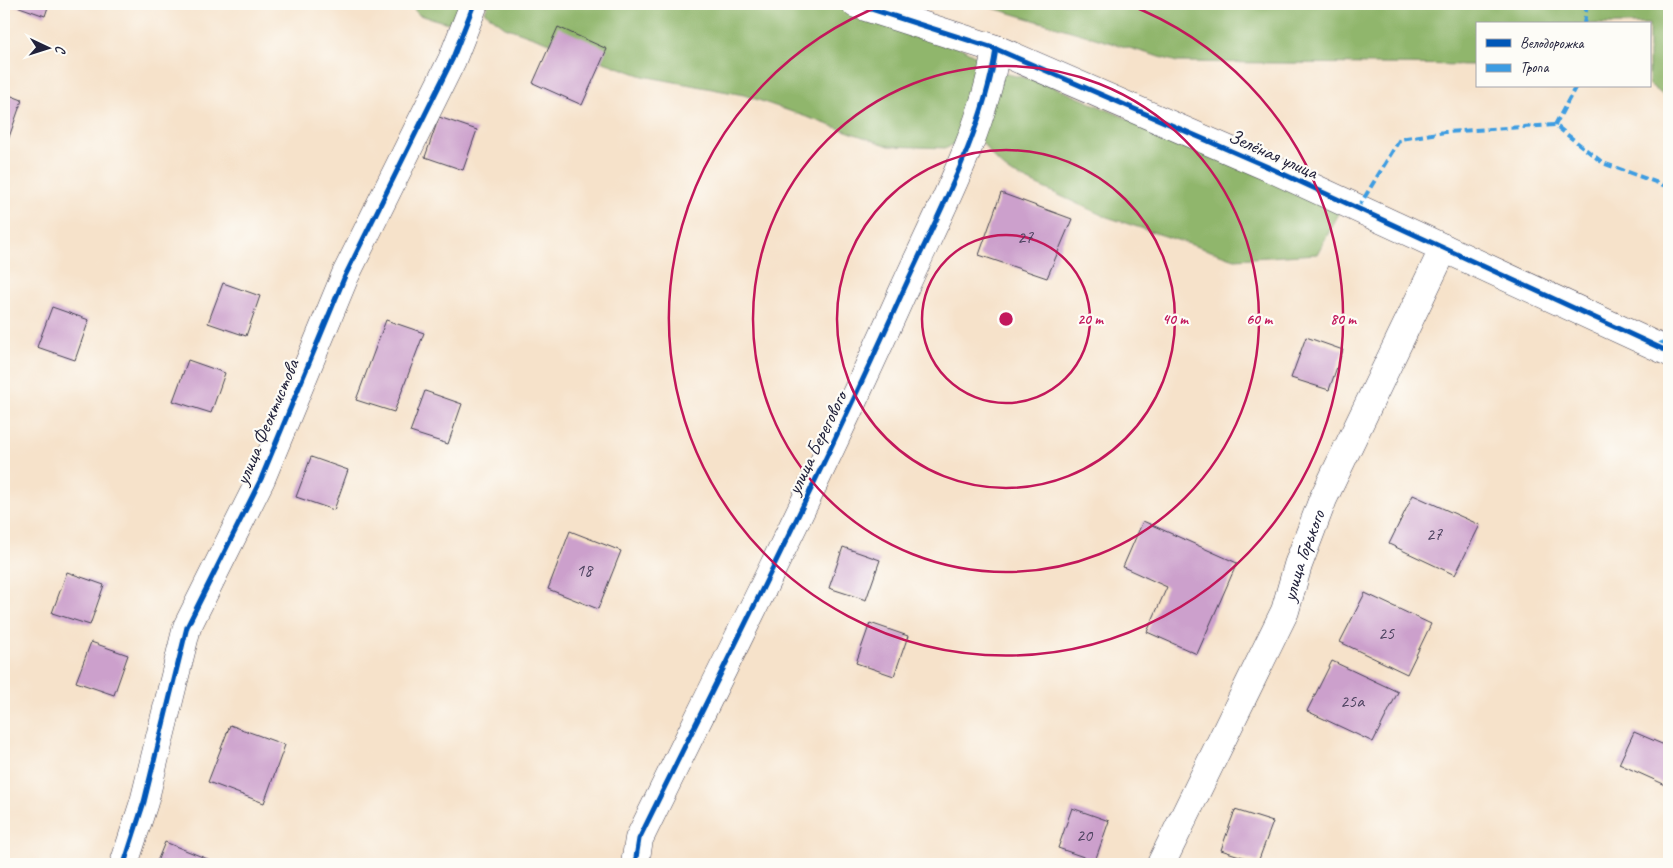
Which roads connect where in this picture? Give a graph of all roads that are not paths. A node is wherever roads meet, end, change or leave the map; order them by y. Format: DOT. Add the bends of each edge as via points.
graph roads {
  1 [pos="474,4"];
  2 [pos="856,4"];
  3 [pos="996,49"];
  4 [pos="1444,248"];
  5 [pos="1669,352"];
  6 [pos="637,852"];
  7 [pos="124,864"];
  8 [pos="1161,864"];
  1 -- 7 [label="street, улица Феоктистова" via="452,60 345,276 260,479 187,627 144,802"];
  2 -- 3 [label="street, Зелёная улица"];
  3 -- 4 [label="street, Зелёная улица" via="1268,167"];
  3 -- 6 [label="street, улица Берегового" via="993,71 974,131 850,409"];
  4 -- 5 [label="street, Зелёная улица"];
  4 -- 8 [label="street, улица Горького" via="1323,499 1285,611"];
}
